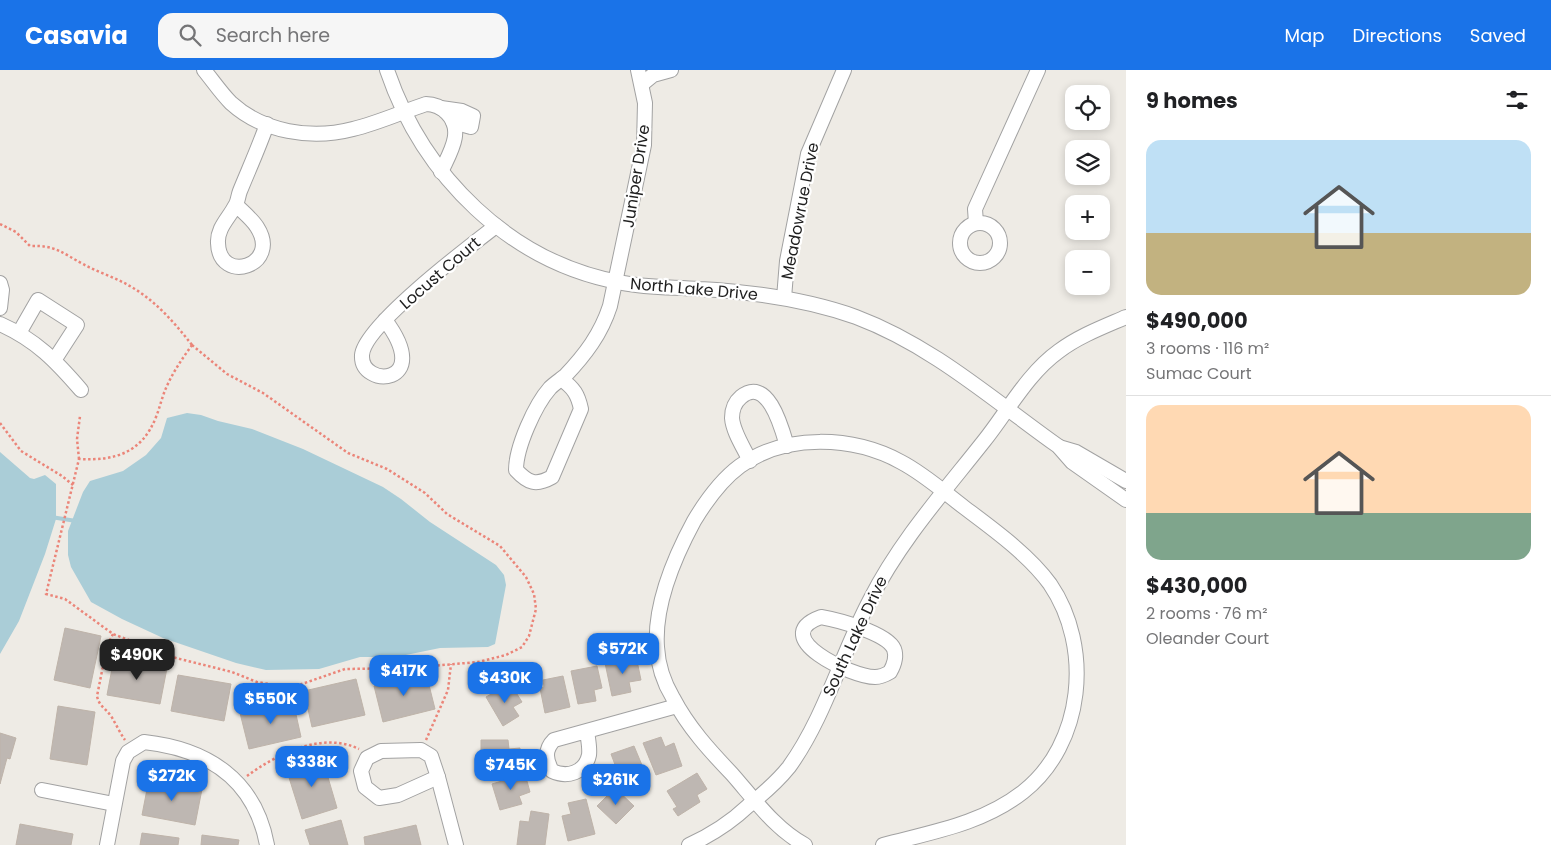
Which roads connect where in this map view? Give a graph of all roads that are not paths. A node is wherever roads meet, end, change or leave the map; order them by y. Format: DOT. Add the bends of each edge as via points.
graph roads {
  1 [pos="204,70"];
  2 [pos="387,70"];
  3 [pos="638,70"];
  4 [pos="672,70"];
  5 [pos="844,70"];
  6 [pos="1038,70"];
  7 [pos="642,84"];
  8 [pos="441,108"];
  9 [pos="403,112"];
  10 [pos="453,122"];
  11 [pos="267,124"];
  12 [pos="441,172"];
  13 [pos="236,205"];
  14 [pos="976,223"];
  15 [pos="496,226"];
  16 [pos="616,281"];
  17 [pos="0,283"];
  18 [pos="784,298"];
  19 [pos="0,308"];
  20 [pos="385,320"];
  21 [pos="1125,320"];
  22 [pos="0,324"];
  23 [pos="19,332"];
  24 [pos="55,359"];
  25 [pos="562,379"];
  26 [pos="81,390"];
  27 [pos="1009,409"];
  28 [pos="787,446"];
  29 [pos="1058,446"];
  30 [pos="750,461"];
  31 [pos="1126,481"];
  32 [pos="943,492"];
  33 [pos="1126,500"];
  34 [pos="856,626"];
  35 [pos="839,666"];
  36 [pos="677,706"];
  37 [pos="587,731"];
  38 [pos="438,777"];
  39 [pos="42,790"];
  40 [pos="755,801"];
  41 [pos="114,804"];
  42 [pos="106,845"];
  43 [pos="267,845"];
  44 [pos="456,845"];
  45 [pos="688,845"];
  46 [pos="805,845"];
  47 [pos="883,845"];
  1 -- 11 [label="street" via="230,102"];
  2 -- 9 [label="street, North Lake Drive"];
  3 -- 7 [label="street, Juniper Drive"];
  4 -- 7 [label="street" via="652,75"];
  5 -- 18 [label="street, Meadowrue Drive" via="808,154 787,261"];
  6 -- 14 [label="street" via="975,209"];
  7 -- 16 [label="street, Juniper Drive" via="644,145"];
  8 -- 9 [label="street" via="426,104"];
  8 -- 10 [label="street"];
  8 -- 10 [label="street" via="473,116 471,127"];
  9 -- 11 [label="street" via="354,129 322,134 304,134"];
  9 -- 12 [label="street, North Lake Drive" via="419,143"];
  10 -- 12 [label="street" via="456,131 454,141"];
  11 -- 13 [label="street"];
  12 -- 15 [label="street, North Lake Drive"];
  15 -- 16 [label="street, North Lake Drive" via="550,259"];
  15 -- 20 [label="street, Locust Court" via="428,280"];
  16 -- 18 [label="street, North Lake Drive"];
  16 -- 25 [label="street, Juniper Drive" via="601,331"];
  17 -- 19 [label="street"];
  18 -- 27 [label="street, North Lake Drive" via="855,317 905,339"];
  21 -- 27 [label="street" via="1090,333 1058,352 1034,374"];
  22 -- 23 [label="street"];
  23 -- 24 [label="street"];
  23 -- 24 [label="street" via="38,300 77,325"];
  24 -- 26 [label="street"];
  25 -- 25 [label="street, Juniper Drive" via="550,389 535,411 516,458 516,470 525,480 542,483 552,478 581,410 573,387"];
  27 -- 29 [label="street, North Lake Drive"];
  27 -- 32 [label="street, South Lake Drive"];
  28 -- 30 [label="street"];
  28 -- 30 [label="street" via="771,404 760,393 751,392 736,402 732,411 732,420"];
  28 -- 32 [label="street" via="828,442 862,446 903,463"];
  29 -- 31 [label="street, North Lake Drive" via="1076,452"];
  29 -- 33 [label="street, North Lake Drive" via="1072,462"];
  30 -- 36 [label="street" via="727,478 702,508 662,599 656,635 657,653 666,685"];
  32 -- 34 [label="street, South Lake Drive" via="893,559"];
  32 -- 47 [label="street" via="1025,557 1049,584 1067,616 1076,651 1074,702 1058,750 1038,779 1025,790 995,810 960,825"];
  34 -- 35 [label="street, South Lake Drive"];
  34 -- 35 [label="street" via="821,617 807,625 803,633 809,648"];
  34 -- 35 [label="street" via="889,642 896,656 894,664 890,672 873,677"];
  35 -- 40 [label="street, South Lake Drive" via="803,744 788,767"];
  36 -- 37 [label="street"];
  36 -- 40 [label="street" via="703,742"];
  38 -- 38 [label="street" via="431,756 421,750 381,751 367,758 361,771 365,787 379,798 398,796"];
  38 -- 44 [label="street"];
  39 -- 41 [label="street"];
  40 -- 45 [label="street, South Lake Drive" via="727,825"];
  40 -- 46 [label="street" via="785,831"];
  41 -- 42 [label="street"];
  41 -- 43 [label="street" via="123,761 131,750 144,742 180,749 211,762 238,783 254,804"];
}
